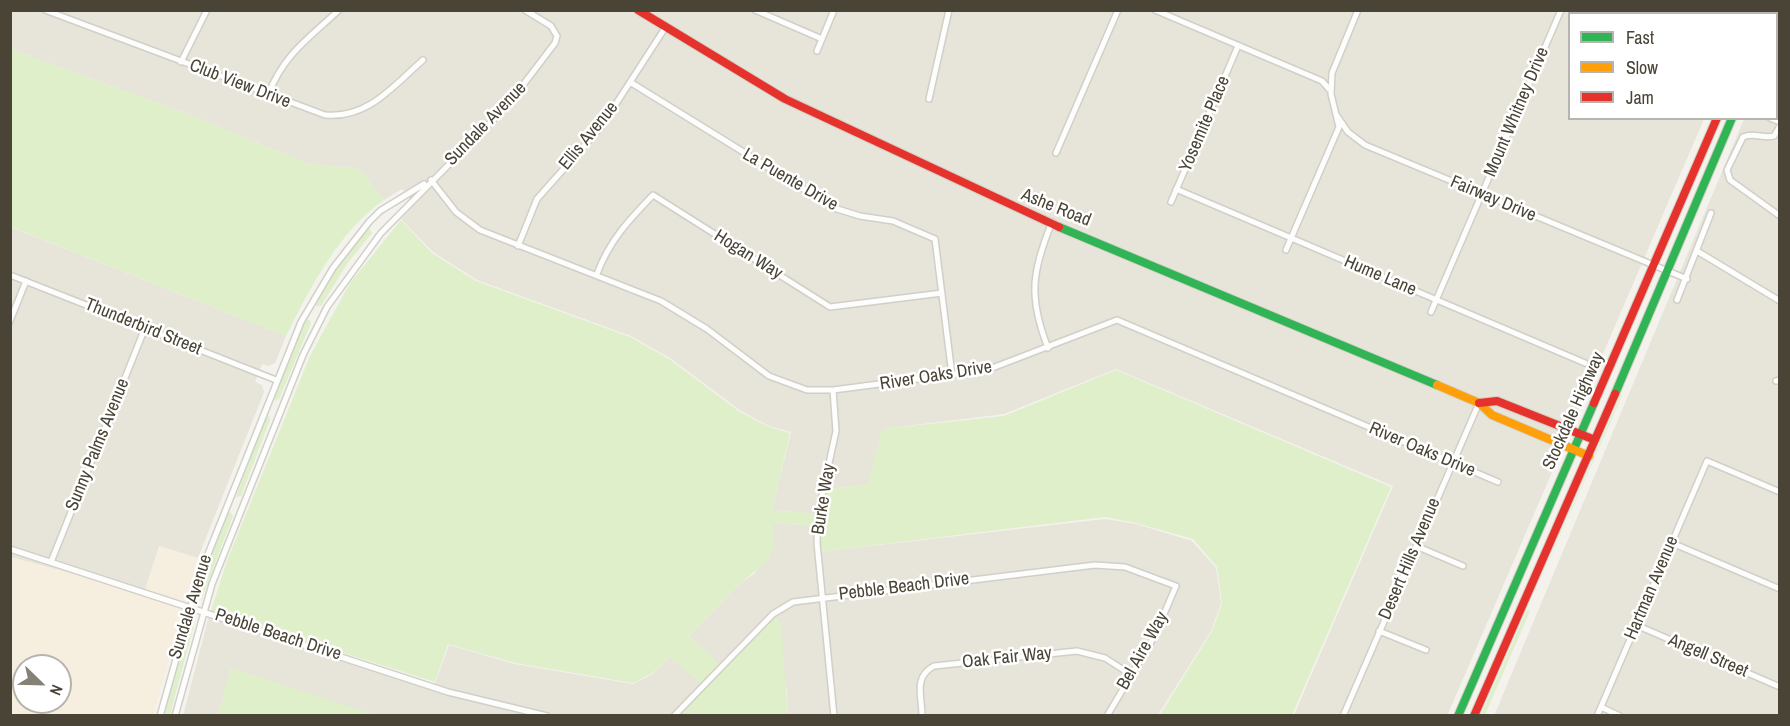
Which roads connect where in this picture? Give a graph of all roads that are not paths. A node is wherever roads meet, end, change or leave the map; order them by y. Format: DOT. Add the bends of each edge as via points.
graph roads {
  1 [pos="45,10"];
  2 [pos="207,10"];
  3 [pos="339,10"];
  4 [pos="525,10"];
  5 [pos="638,10"];
  6 [pos="755,10"];
  7 [pos="834,10"];
  8 [pos="949,10"];
  9 [pos="1118,10"];
  10 [pos="1155,10"];
  11 [pos="1358,10"];
  12 [pos="1561,10"];
  13 [pos="665,28"];
  14 [pos="822,39"];
  15 [pos="1238,46"];
  16 [pos="817,51"];
  17 [pos="423,60"];
  18 [pos="182,62"];
  19 [pos="630,82"];
  20 [pos="1331,94"];
  21 [pos="268,95"];
  22 [pos="929,99"];
  23 [pos="1337,116"];
  24 [pos="1716,120"];
  25 [pos="1731,120"];
  26 [pos="1779,124"];
  27 [pos="1056,153"];
  28 [pos="1713,164"];
  29 [pos="1727,170"];
  30 [pos="431,180"];
  31 [pos="1176,189"];
  32 [pos="1482,194"];
  33 [pos="1171,202"];
  34 [pos="1711,213"];
  35 [pos="1779,216"];
  36 [pos="1052,222"];
  37 [pos="1291,238"];
  38 [pos="519,246"];
  39 [pos="1286,250"];
  40 [pos="1697,251"];
  41 [pos="1659,269"];
  42 [pos="597,274"];
  43 [pos="10,275"];
  44 [pos="1687,279"];
  45 [pos="26,281"];
  46 [pos="942,293"];
  47 [pos="1436,300"];
  48 [pos="1677,300"];
  49 [pos="1779,301"];
  50 [pos="308,309"];
  51 [pos="1431,312"];
  52 [pos="322,316"];
  53 [pos="10,321"];
  54 [pos="145,328"];
  55 [pos="1048,348"];
  56 [pos="1585,363"];
  57 [pos="952,375"];
  58 [pos="276,380"];
  59 [pos="833,390"];
  60 [pos="1479,403"];
  61 [pos="266,406"];
  62 [pos="280,411"];
  63 [pos="1580,434"];
  64 [pos="1595,440"];
  65 [pos="1573,449"];
  66 [pos="1589,456"];
  67 [pos="1452,463"];
  68 [pos="1498,482"];
  69 [pos="1779,492"];
  70 [pos="228,500"];
  71 [pos="242,506"];
  72 [pos="1672,543"];
  73 [pos="1416,546"];
  74 [pos="10,549"];
  75 [pos="51,562"];
  76 [pos="1463,566"];
  77 [pos="1176,586"];
  78 [pos="1779,590"];
  79 [pos="823,597"];
  80 [pos="189,606"];
  81 [pos="203,610"];
  82 [pos="1636,625"];
  83 [pos="1379,631"];
  84 [pos="1426,650"];
  85 [pos="1130,674"];
  86 [pos="1779,687"];
  87 [pos="1601,707"];
  88 [pos="160,716"];
  89 [pos="175,716"];
  90 [pos="547,716"];
  91 [pos="674,716"];
  92 [pos="834,716"];
  93 [pos="922,716"];
  94 [pos="1107,716"];
  95 [pos="1343,716"];
  96 [pos="1458,716"];
  97 [pos="1474,716"];
  98 [pos="1597,716"];
  99 [pos="1620,716"];
  1 -- 18 [label="street, Club View Drive"];
  2 -- 18 [label="street"];
  3 -- 21 [label="street" via="290,55 276,74"];
  4 -- 30 [label="street, Sundale Avenue" via="551,26 557,36 536,72 507,106"];
  5 -- 13 [label="main road, Ashe Road"];
  6 -- 14 [label="street"];
  7 -- 14 [label="street"];
  8 -- 22 [label="street"];
  9 -- 27 [label="street"];
  10 -- 15 [label="street"];
  11 -- 20 [label="street" via="1335,63"];
  12 -- 32 [label="street, Mount Whitney Drive"];
  13 -- 19 [label="street, Ellis Avenue"];
  13 -- 36 [label="main road, Ashe Road" via="785,99"];
  14 -- 16 [label="street"];
  15 -- 20 [label="street" via="1322,81"];
  15 -- 31 [label="street, Yosemite Place"];
  17 -- 21 [label="street, Club View Drive" via="375,103 346,115 325,115"];
  18 -- 21 [label="street, Club View Drive"];
  19 -- 38 [label="street, Ellis Avenue" via="591,140 537,199"];
  19 -- 46 [label="street, La Puente Drive" via="834,208 893,222 935,239"];
  20 -- 23 [label="street"];
  23 -- 32 [label="street, Fairway Drive" via="1348,132 1365,145"];
  23 -- 37 [label="street" via="1339,127"];
  24 -- 41 [label="main road, Stockdale Highway"];
  25 -- 28 [label="main road, Stockdale Highway"];
  26 -- 29 [label="street" via="1774,136 1743,137"];
  28 -- 29 [label="street"];
  28 -- 41 [label="main road, Stockdale Highway"];
  29 -- 35 [label="street" via="1730,180"];
  30 -- 38 [label="street, River Oaks Drive" via="468,221"];
  30 -- 50 [label="street, Sundale Avenue" via="380,210 333,268"];
  30 -- 52 [label="street, Sundale Avenue" via="365,252"];
  31 -- 33 [label="street, Yosemite Place"];
  31 -- 37 [label="street, Hume Lane"];
  32 -- 41 [label="street, Fairway Drive"];
  32 -- 47 [label="street, Mount Whitney Drive"];
  34 -- 40 [label="street"];
  36 -- 55 [label="street" via="1038,255 1033,283 1035,312"];
  36 -- 60 [label="main road, Ashe Road"];
  37 -- 39 [label="street"];
  37 -- 47 [label="street, Hume Lane"];
  38 -- 42 [label="street, River Oaks Drive"];
  40 -- 44 [label="street"];
  40 -- 49 [label="street"];
  41 -- 44 [label="street, Fairway Drive"];
  41 -- 63 [label="main road, Stockdale Highway"];
  41 -- 64 [label="main road, Stockdale Highway"];
  42 -- 46 [label="street, Hogan Way" via="609,244 653,195 830,307"];
  42 -- 59 [label="street, River Oaks Drive" via="684,314 779,382 807,390"];
  43 -- 45 [label="street, Thunderbird Street"];
  44 -- 48 [label="street"];
  45 -- 53 [label="street"];
  45 -- 54 [label="street, Thunderbird Street"];
  46 -- 57 [label="street, La Puente Drive"];
  47 -- 51 [label="street, Mount Whitney Drive"];
  47 -- 56 [label="street, Hume Lane"];
  50 -- 52 [label="street"];
  50 -- 58 [label="street, Sundale Avenue"];
  52 -- 62 [label="street, Sundale Avenue"];
  54 -- 58 [label="street, Thunderbird Street"];
  54 -- 75 [label="street, Sunny Palms Avenue"];
  55 -- 57 [label="street, River Oaks Drive" via="1004,365"];
  55 -- 67 [label="street, River Oaks Drive" via="1117,320"];
  57 -- 59 [label="street, River Oaks Drive"];
  58 -- 61 [label="street, Sundale Avenue"];
  59 -- 79 [label="street, Burke Way" via="836,431 817,526"];
  60 -- 63 [label="main road, Ashe Road" via="1497,402"];
  60 -- 65 [label="main road, Ashe Road" via="1492,415"];
  60 -- 67 [label="street, Desert Hills Avenue"];
  61 -- 62 [label="street"];
  61 -- 70 [label="street, Sundale Avenue"];
  62 -- 71 [label="street, Sundale Avenue"];
  63 -- 64 [label="main road, Ashe Road"];
  63 -- 65 [label="main road, Stockdale Highway"];
  64 -- 66 [label="main road, Stockdale Highway"];
  65 -- 66 [label="main road, Ashe Road"];
  65 -- 96 [label="main road, Stockdale Highway"];
  66 -- 97 [label="main road, Stockdale Highway"];
  67 -- 68 [label="street, River Oaks Drive"];
  67 -- 73 [label="street, Desert Hills Avenue"];
  69 -- 72 [label="street, Hartman Avenue" via="1707,461"];
  70 -- 71 [label="street"];
  70 -- 80 [label="street, Sundale Avenue"];
  71 -- 81 [label="street, Sundale Avenue"];
  72 -- 78 [label="street"];
  72 -- 82 [label="street, Hartman Avenue"];
  73 -- 76 [label="street"];
  73 -- 83 [label="street, Desert Hills Avenue"];
  74 -- 75 [label="street, Pebble Beach Drive"];
  75 -- 80 [label="street, Pebble Beach Drive"];
  77 -- 79 [label="street, Pebble Beach Drive" via="1125,567 1095,565"];
  77 -- 85 [label="street, Bel Aire Way" via="1155,635"];
  79 -- 91 [label="street, Pebble Beach Drive" via="793,602 773,614"];
  79 -- 92 [label="street, Burke Way"];
  80 -- 81 [label="street, Pebble Beach Drive"];
  80 -- 88 [label="street, Sundale Avenue"];
  81 -- 89 [label="street, Sundale Avenue"];
  81 -- 90 [label="street, Pebble Beach Drive" via="459,695"];
  82 -- 86 [label="street, Angell Street"];
  82 -- 87 [label="street, Hartman Avenue"];
  83 -- 84 [label="street"];
  83 -- 95 [label="street, Desert Hills Avenue"];
  85 -- 93 [label="street, Oak Fair Way" via="1105,658 1077,651 934,666 924,671 921,678"];
  85 -- 94 [label="street, Bel Aire Way"];
  87 -- 98 [label="street, Hartman Avenue"];
  87 -- 99 [label="street"];
}
